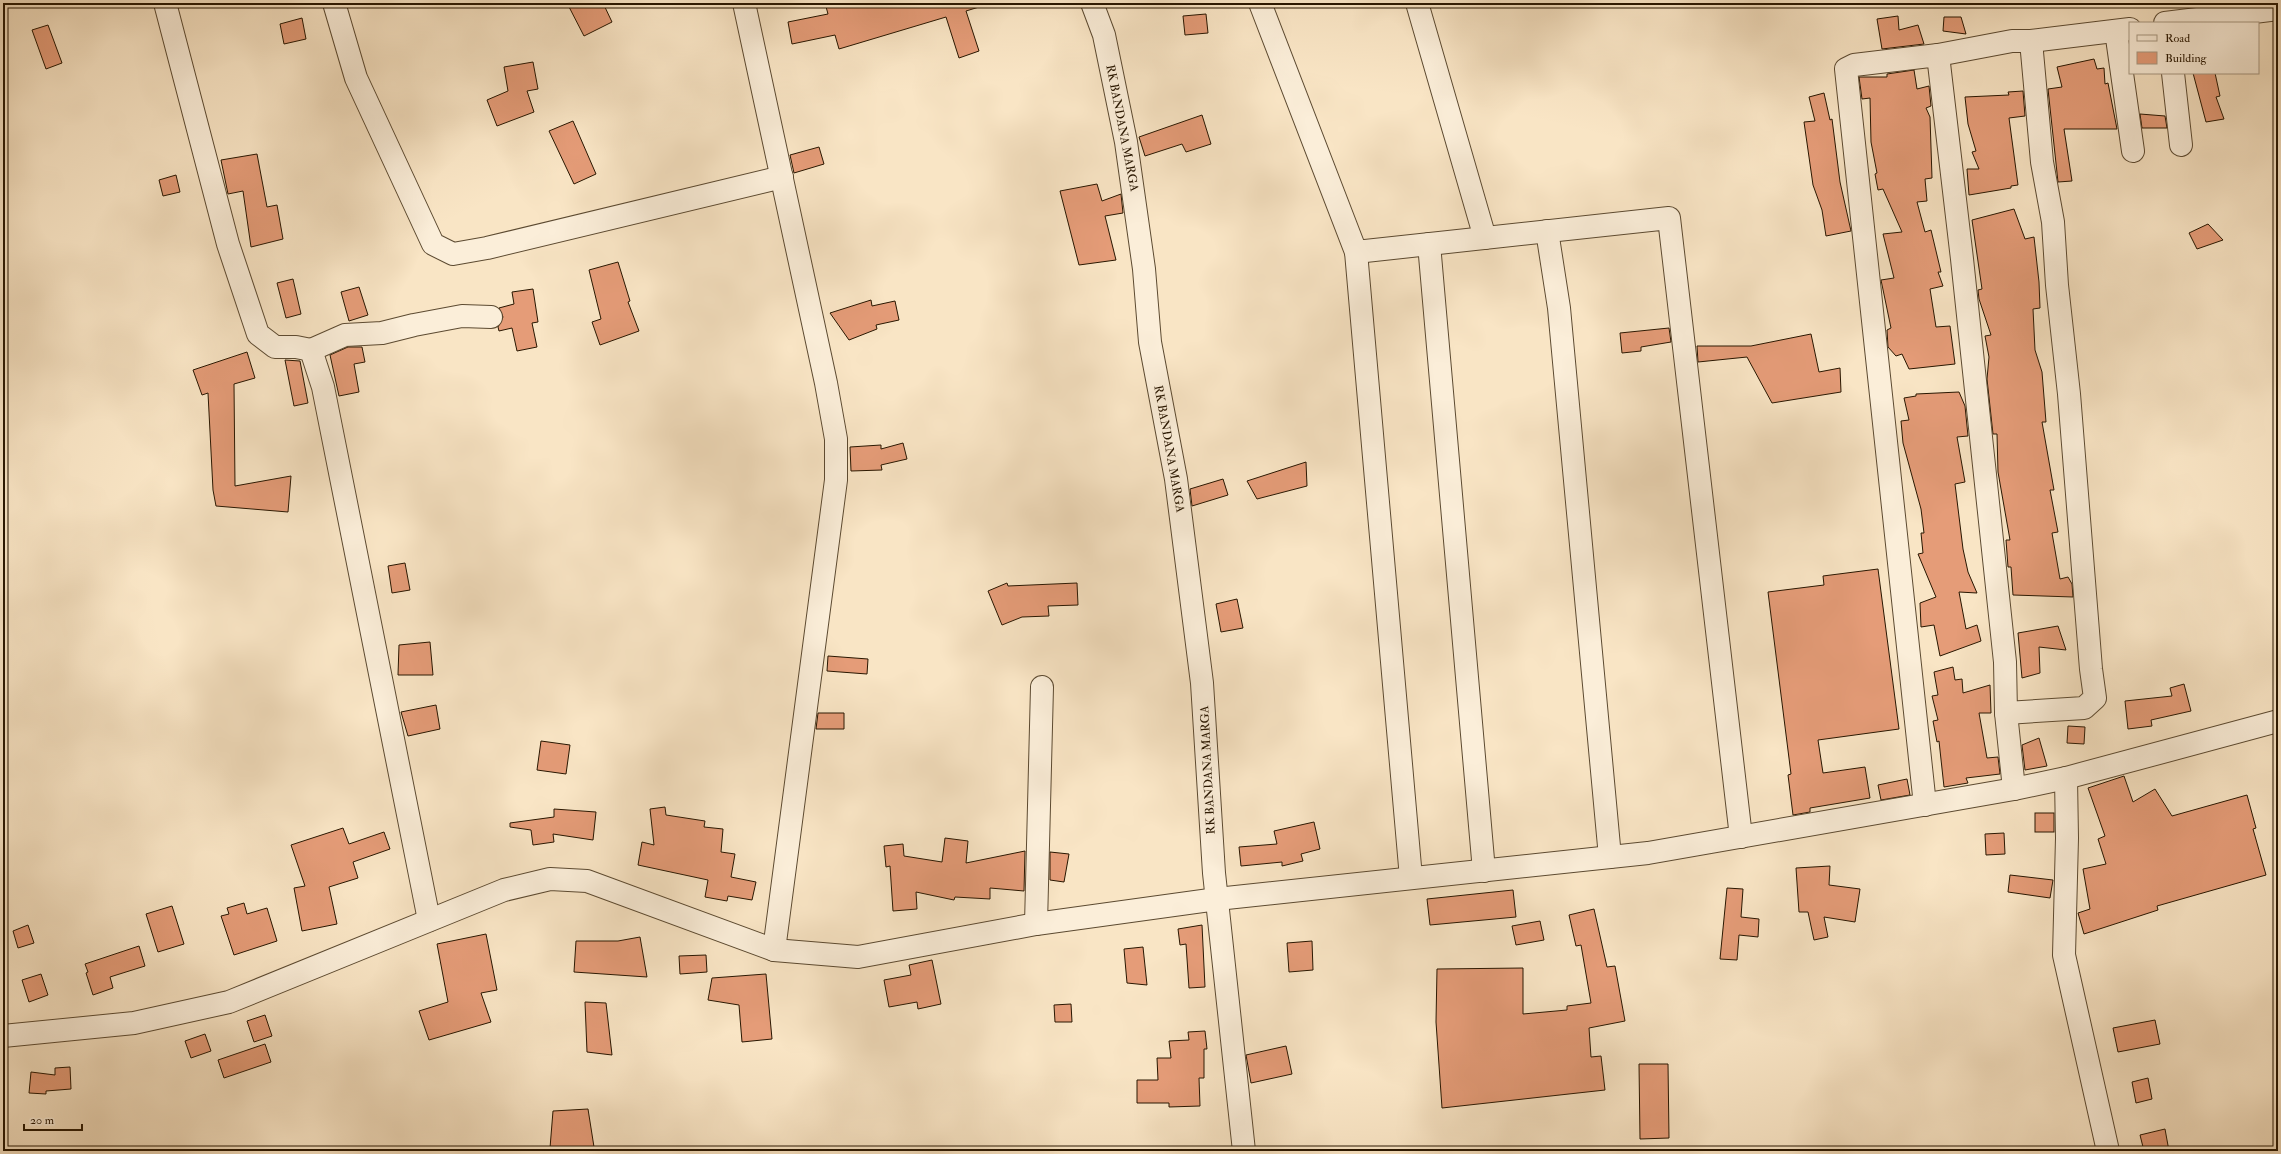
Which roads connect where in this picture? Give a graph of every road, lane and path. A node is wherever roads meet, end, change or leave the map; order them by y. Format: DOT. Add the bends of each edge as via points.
graph roads {
  1 [pos="165,3"];
  2 [pos="334,3"];
  3 [pos="744,3"];
  4 [pos="1092,3"];
  5 [pos="1260,3"];
  6 [pos="1418,3"];
  7 [pos="2278,9"];
  8 [pos="2175,22"];
  9 [pos="2123,30"];
  10 [pos="2031,41"];
  11 [pos="1938,55"];
  12 [pos="2174,74"];
  13 [pos="2181,145"];
  14 [pos="2132,151"];
  15 [pos="782,177"];
  16 [pos="1547,231"];
  17 [pos="1485,238"];
  18 [pos="1429,244"];
  19 [pos="1356,252"];
  20 [pos="491,317"];
  21 [pos="311,350"];
  22 [pos="1042,687"];
  23 [pos="2006,713"];
  24 [pos="2278,721"];
  25 [pos="2066,778"];
  26 [pos="2014,789"];
  27 [pos="1925,805"];
  28 [pos="1742,837"];
  29 [pos="1610,857"];
  30 [pos="1484,871"];
  31 [pos="1411,878"];
  32 [pos="1217,899"];
  33 [pos="429,920"];
  34 [pos="1036,924"];
  35 [pos="774,950"];
  36 [pos="3,1036"];
  37 [pos="1244,1151"];
  38 [pos="2108,1151"];
  1 -- 21 [label="street" via="228,244 258,334 275,347"];
  2 -- 15 [label="street" via="356,78 434,244 453,254"];
  3 -- 15 [label="street"];
  4 -- 32 [label="street, RK BANDANA MARGA" via="1104,35 1126,142 1143,261 1150,342 1176,479 1202,683"];
  5 -- 19 [label="street"];
  6 -- 17 [label="street"];
  7 -- 8 [label="street"];
  9 -- 10 [label="street"];
  9 -- 14 [label="street"];
  10 -- 11 [label="street" via="2012,41"];
  10 -- 23 [label="street" via="2042,162 2053,222 2056,285 2069,394 2095,698 2084,708"];
  11 -- 23 [label="street" via="2002,633"];
  11 -- 27 [label="street" via="1854,65 1846,69"];
  12 -- 13 [label="street"];
  15 -- 35 [label="street" via="836,439 836,480"];
  16 -- 17 [label="street"];
  16 -- 28 [label="street" via="1669,218"];
  16 -- 29 [label="street" via="1560,316"];
  17 -- 18 [label="street"];
  18 -- 19 [label="street"];
  18 -- 30 [label="street"];
  19 -- 31 [label="street"];
  20 -- 21 [label="street" via="462,316 414,324 382,333 345,335"];
  21 -- 33 [label="street" via="323,387"];
  22 -- 34 [label="street"];
  23 -- 26 [label="street"];
  24 -- 25 [label="street"];
  25 -- 26 [label="street"];
  25 -- 38 [label="street" via="2064,955"];
  26 -- 27 [label="street"];
  27 -- 28 [label="street"];
  28 -- 29 [label="street"];
  29 -- 30 [label="street"];
  30 -- 31 [label="street"];
  31 -- 32 [label="street"];
  32 -- 34 [label="street"];
  32 -- 37 [label="street, RK BANDANA MARGA"];
  33 -- 35 [label="street" via="504,890 550,879 588,881"];
  33 -- 36 [label="street" via="229,1002 134,1023"];
  34 -- 35 [label="street" via="858,957"];
}
